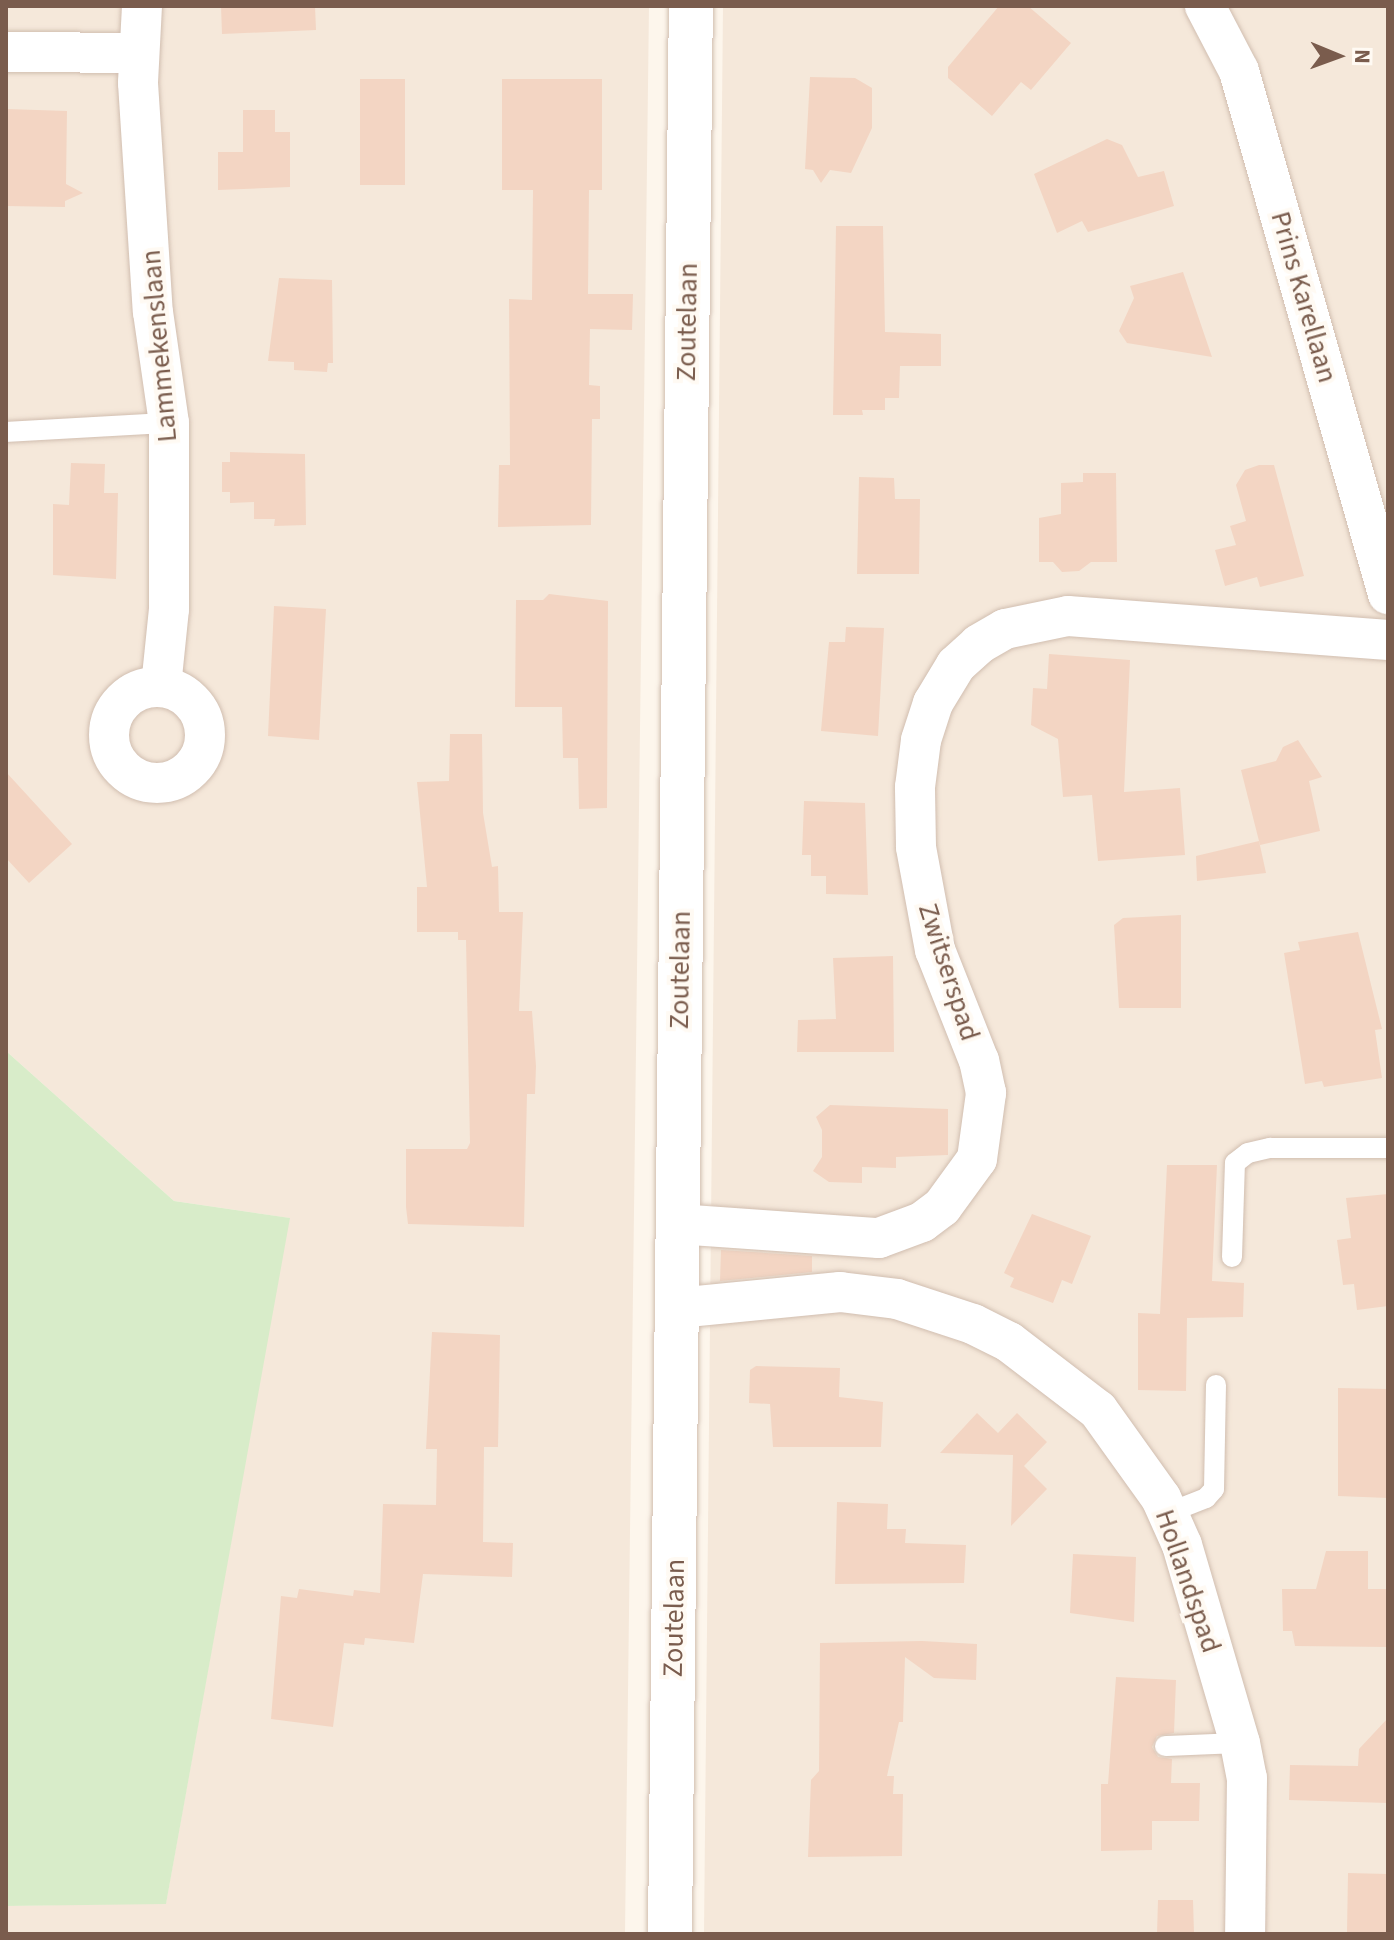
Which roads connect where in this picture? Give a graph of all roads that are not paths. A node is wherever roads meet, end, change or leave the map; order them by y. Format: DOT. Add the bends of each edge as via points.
graph roads {
  1 [pos="142,6"];
  2 [pos="691,6"];
  3 [pos="1205,6"];
  4 [pos="6,52"];
  5 [pos="138,53"];
  6 [pos="169,423"];
  7 [pos="6,432"];
  8 [pos="1388,594"];
  9 [pos="1388,640"];
  10 [pos="161,686"];
  11 [pos="1388,1148"];
  12 [pos="677,1224"];
  13 [pos="1232,1257"];
  14 [pos="677,1308"];
  15 [pos="1216,1385"];
  16 [pos="1168,1513"];
  17 [pos="1240,1743"];
  18 [pos="1165,1746"];
  19 [pos="670,1934"];
  20 [pos="1245,1934"];
  1 -- 5 [label="street, Lammekenslaan"];
  2 -- 12 [label="street, Zoutelaan"];
  3 -- 8 [label="street, Prins Karellaan" via="1239,71"];
  4 -- 5 [label="street"];
  5 -- 6 [label="street, Lammekenslaan" via="153,312"];
  6 -- 7 [label="lane"];
  6 -- 10 [label="street, Lammekenslaan" via="169,609"];
  9 -- 12 [label="street, Zwitserspad" via="1068,616 1005,629 979,644 956,665 933,703 915,787 916,847 935,950 979,1061 986,1093 977,1159 942,1207 879,1238"];
  11 -- 13 [label="lane" via="1270,1148 1248,1153 1235,1163"];
  12 -- 14 [label="street, Zoutelaan"];
  14 -- 16 [label="street, Hollandspad" via="863,1293 973,1324 1057,1374 1098,1410 1132,1452"];
  14 -- 19 [label="street, Zoutelaan"];
  15 -- 16 [label="lane" via="1214,1489 1206,1498"];
  16 -- 17 [label="street, Hollandspad"];
  17 -- 18 [label="lane"];
  17 -- 20 [label="street, Hollandspad" via="1247,1778"];
}
